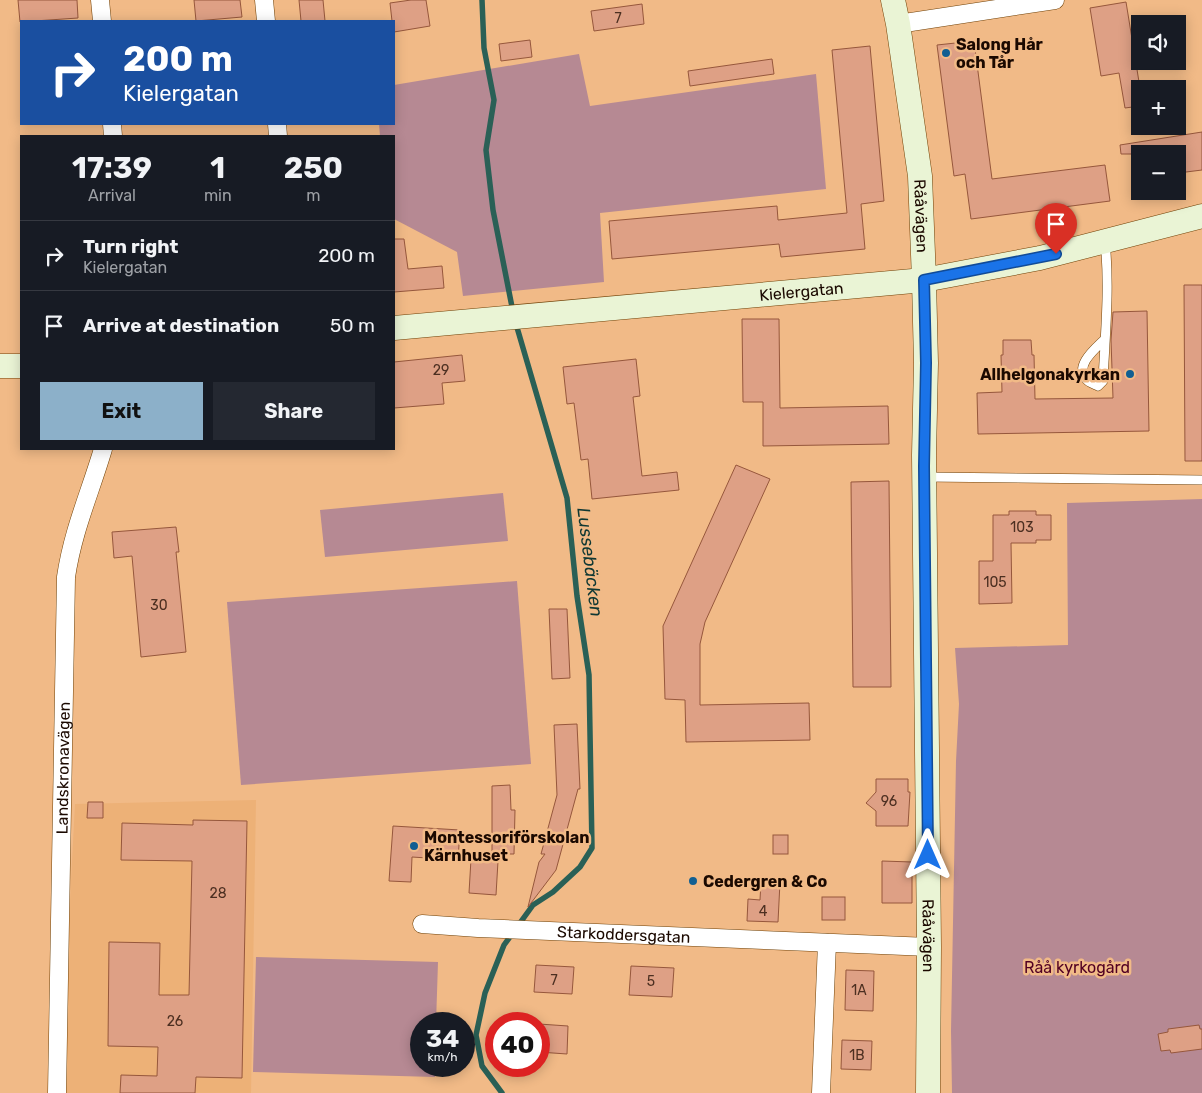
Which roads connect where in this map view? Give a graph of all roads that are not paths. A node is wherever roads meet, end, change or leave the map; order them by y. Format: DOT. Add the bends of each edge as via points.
graph roads {
  1 [pos="100,0"];
  2 [pos="264,0"];
  3 [pos="893,0"];
  4 [pos="1055,0"];
  5 [pos="102,20"];
  6 [pos="266,20"];
  7 [pos="898,24"];
  8 [pos="1202,216"];
  9 [pos="1105,241"];
  10 [pos="924,280"];
  11 [pos="395,328"];
  12 [pos="1104,339"];
  13 [pos="0,366"];
  14 [pos="20,366"];
  15 [pos="103,450"];
  16 [pos="925,477"];
  17 [pos="1202,480"];
  18 [pos="422,924"];
  19 [pos="827,943"];
  20 [pos="929,947"];
  21 [pos="57,1093"];
  22 [pos="821,1093"];
  23 [pos="928,1093"];
  1 -- 5 [label="street"];
  2 -- 6 [label="street"];
  3 -- 7 [label="street, Rååvägen"];
  4 -- 7 [label="street"];
  7 -- 10 [label="street, Rååvägen" via="920,176"];
  8 -- 9 [label="street, Kielergatan"];
  9 -- 10 [label="street, Kielergatan" via="1040,258"];
  9 -- 12 [label="lane"];
  10 -- 11 [label="street, Kielergatan"];
  10 -- 16 [label="street, Rååvägen"];
  12 -- 12 [label="lane" via="1103,381 1098,386 1087,380 1083,372 1086,359"];
  13 -- 14 [label="street"];
  15 -- 21 [label="street, Landskronavägen" via="78,521 66,577"];
  16 -- 17 [label="lane"];
  16 -- 20 [label="street, Rååvägen"];
  18 -- 19 [label="street, Starkoddersgatan"];
  19 -- 20 [label="street, Starkoddersgatan"];
  19 -- 22 [label="street"];
  20 -- 23 [label="street, Rååvägen"];
}
